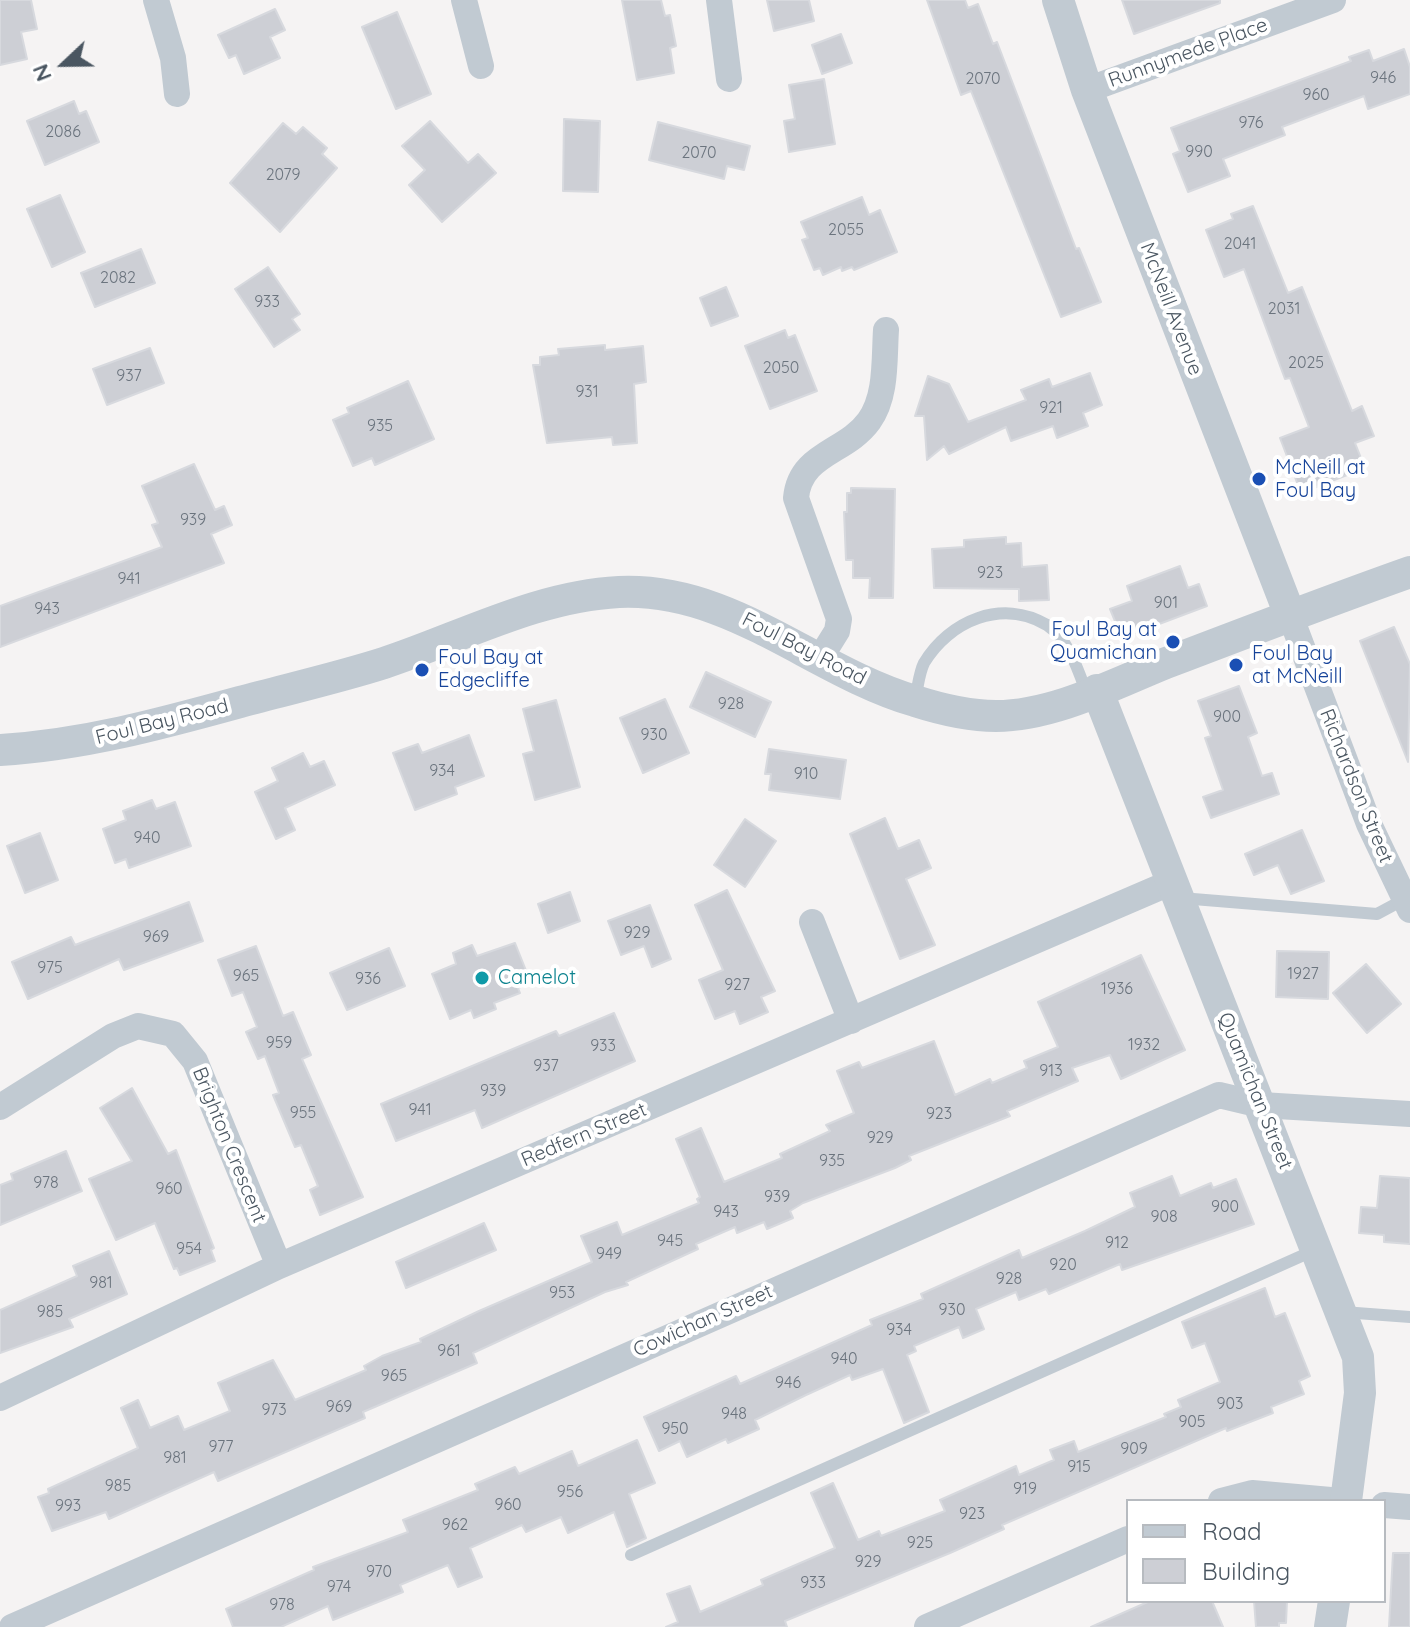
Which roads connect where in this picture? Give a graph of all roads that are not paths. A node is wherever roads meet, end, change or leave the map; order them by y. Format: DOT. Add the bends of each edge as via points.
graph roads {
  1 [pos="156,0"];
  2 [pos="464,0"];
  3 [pos="719,0"];
  4 [pos="1058,0"];
  5 [pos="1333,0"];
  6 [pos="481,66"];
  7 [pos="729,79"];
  8 [pos="1087,90"];
  9 [pos="177,94"];
  10 [pos="886,330"];
  11 [pos="1410,572"];
  12 [pos="1290,615"];
  13 [pos="819,660"];
  14 [pos="1092,692"];
  15 [pos="915,701"];
  16 [pos="0,750"];
  17 [pos="1175,890"];
  18 [pos="1406,905"];
  19 [pos="812,922"];
  20 [pos="851,1021"];
  21 [pos="1261,1105"];
  22 [pos="0,1107"];
  23 [pos="1410,1114"];
  24 [pos="1318,1248"];
  25 [pos="279,1266"];
  26 [pos="1343,1312"];
  27 [pos="1410,1317"];
  28 [pos="0,1398"];
  29 [pos="1229,1499"];
  30 [pos="1321,1499"];
  31 [pos="1344,1499"];
  32 [pos="1386,1505"];
  33 [pos="1410,1507"];
  34 [pos="1126,1540"];
  35 [pos="631,1555"];
  36 [pos="1334,1603"];
  37 [pos="12,1627"];
  38 [pos="927,1627"];
  39 [pos="1330,1627"];
  1 -- 9 [label="street"];
  2 -- 6 [label="street"];
  3 -- 7 [label="street"];
  4 -- 8 [label="street, McNeill Avenue"];
  5 -- 8 [label="street, Runnymede Place"];
  8 -- 12 [label="street, McNeill Avenue"];
  10 -- 13 [label="street" via="882,388 870,420 809,465 797,484 796,498 839,619"];
  11 -- 12 [label="street, Foul Bay Road"];
  12 -- 14 [label="street, Foul Bay Road"];
  12 -- 18 [label="street, Richardson Street"];
  13 -- 15 [label="street, Foul Bay Road"];
  13 -- 16 [label="street, Foul Bay Road" via="733,613 669,595 620,592 530,611 384,663 135,730 77,743"];
  14 -- 15 [label="street, Foul Bay Road" via="998,716"];
  14 -- 15 [label="lane" via="1070,652 1047,626 1025,617 988,614 954,629 931,654 922,666"];
  14 -- 17 [label="street, Quamichan Street"];
  17 -- 18 [label="lane" via="1377,914"];
  17 -- 20 [label="street, Redfern Street"];
  17 -- 21 [label="street, Quamichan Street"];
  19 -- 20 [label="street"];
  20 -- 25 [label="street, Redfern Street"];
  21 -- 23 [label="street, Cowichan Street"];
  21 -- 24 [label="street, Quamichan Street"];
  21 -- 37 [label="street, Cowichan Street" via="1219,1095 1189,1106"];
  22 -- 25 [label="street, Brighton Crescent" via="113,1036 138,1026 173,1034 195,1061"];
  24 -- 26 [label="street, Quamichan Street"];
  24 -- 35 [label="lane"];
  25 -- 28 [label="street, Redfern Street"];
  26 -- 27 [label="lane"];
  26 -- 31 [label="street, Quamichan Street" via="1358,1357 1360,1393"];
  29 -- 30 [label="street" via="1252,1493"];
  32 -- 33 [label="street"];
  34 -- 38 [label="street"];
  36 -- 39 [label="street"];
}
